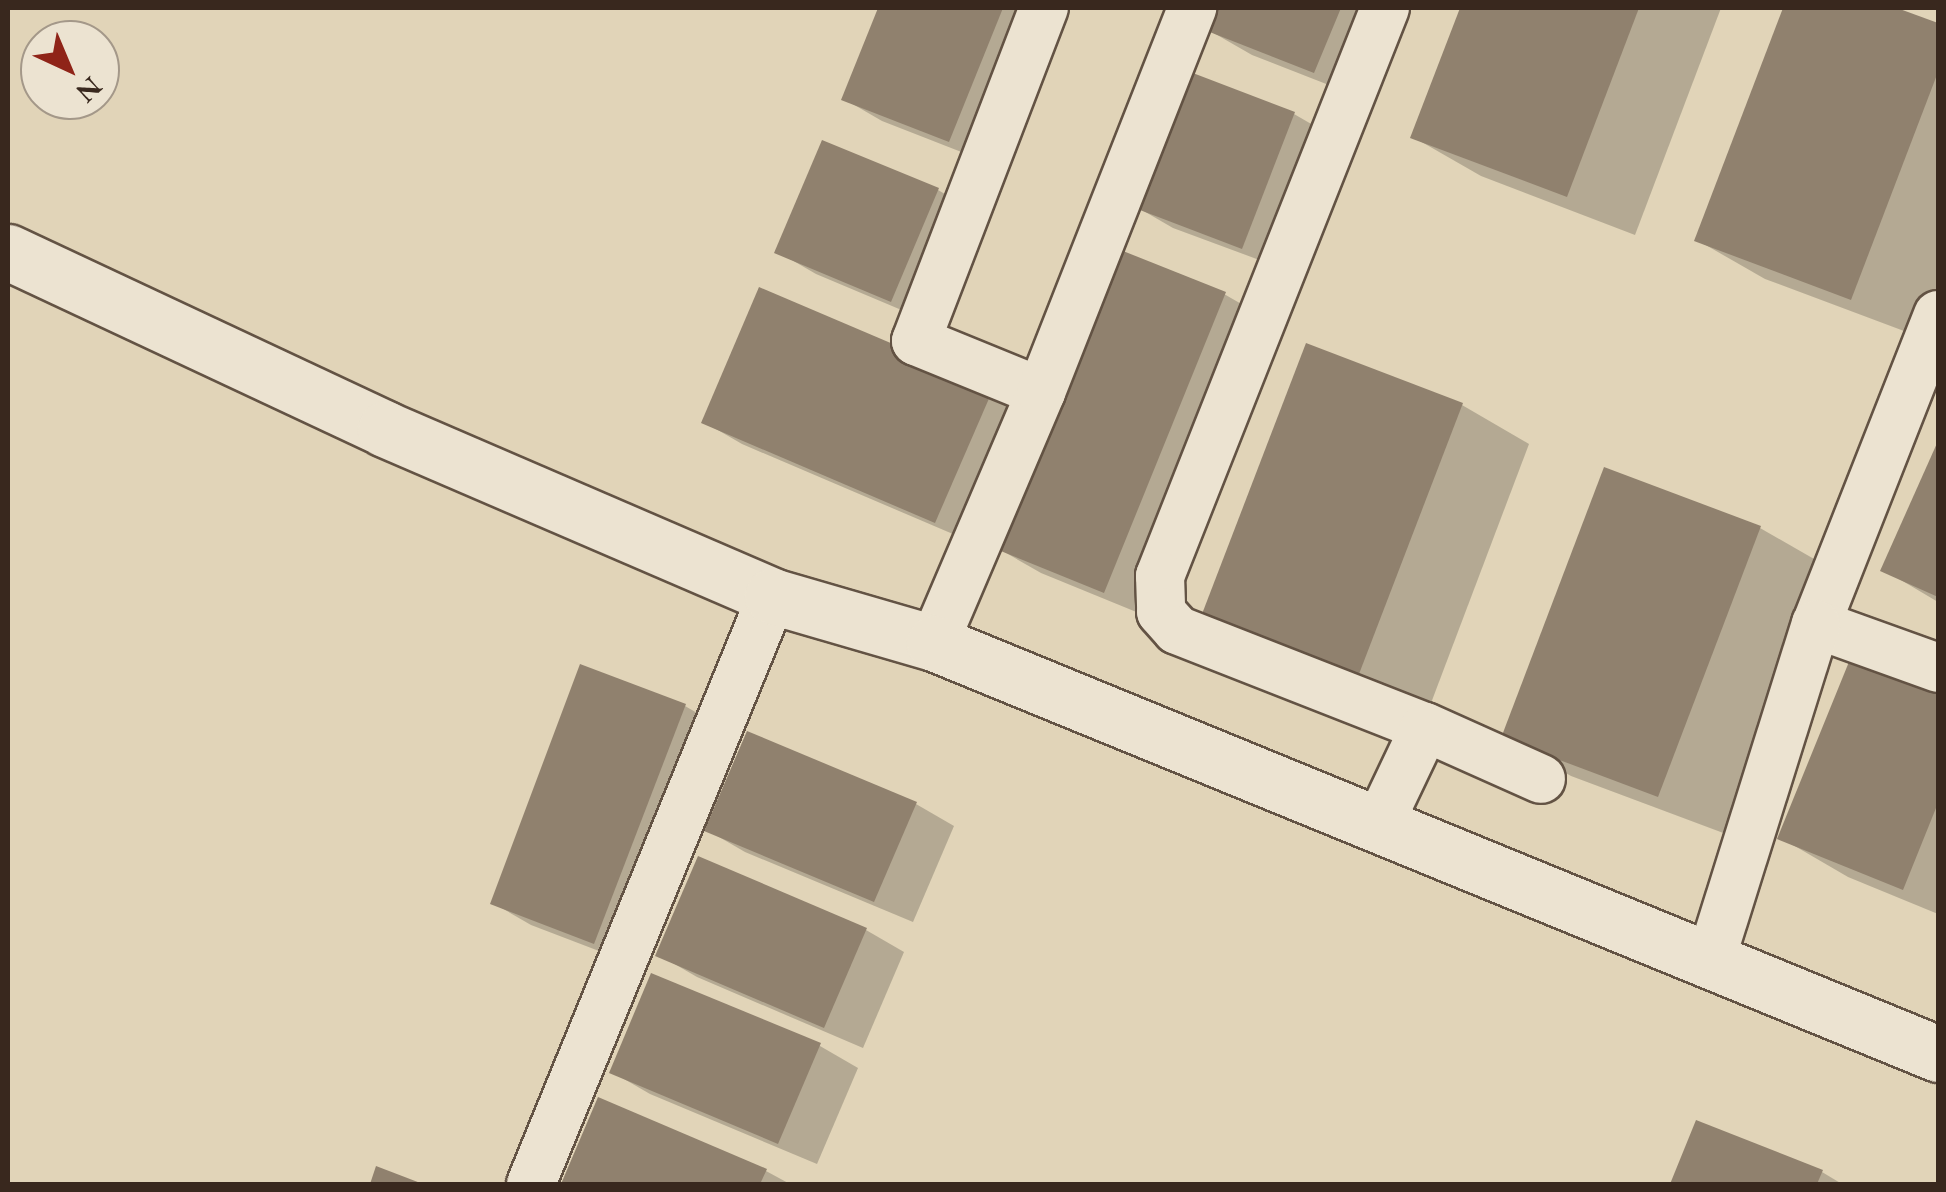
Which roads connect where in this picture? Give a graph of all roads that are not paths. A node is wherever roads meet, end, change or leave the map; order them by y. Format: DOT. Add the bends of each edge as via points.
graph roads {
  1 [pos="1044,8"];
  2 [pos="1192,8"];
  3 [pos="1385,8"];
  4 [pos="8,252"];
  5 [pos="1936,333"];
  6 [pos="1041,392"];
  7 [pos="772,596"];
  8 [pos="1816,624"];
  9 [pos="934,643"];
  10 [pos="1938,668"];
  11 [pos="1425,727"];
  12 [pos="1541,778"];
  13 [pos="1379,824"];
  14 [pos="1710,962"];
  15 [pos="1938,1054"];
  16 [pos="531,1184"];
  1 -- 6 [label="street" via="916,341"];
  2 -- 6 [label="street"];
  3 -- 11 [label="street" via="1160,576 1161,612 1177,630"];
  4 -- 7 [label="street" via="384,429"];
  5 -- 8 [label="street"];
  6 -- 9 [label="street"];
  7 -- 9 [label="street"];
  7 -- 16 [label="street"];
  8 -- 10 [label="street"];
  8 -- 14 [label="street"];
  9 -- 13 [label="street"];
  11 -- 12 [label="street"];
  11 -- 13 [label="street"];
  13 -- 14 [label="street"];
  14 -- 15 [label="street"];
}
